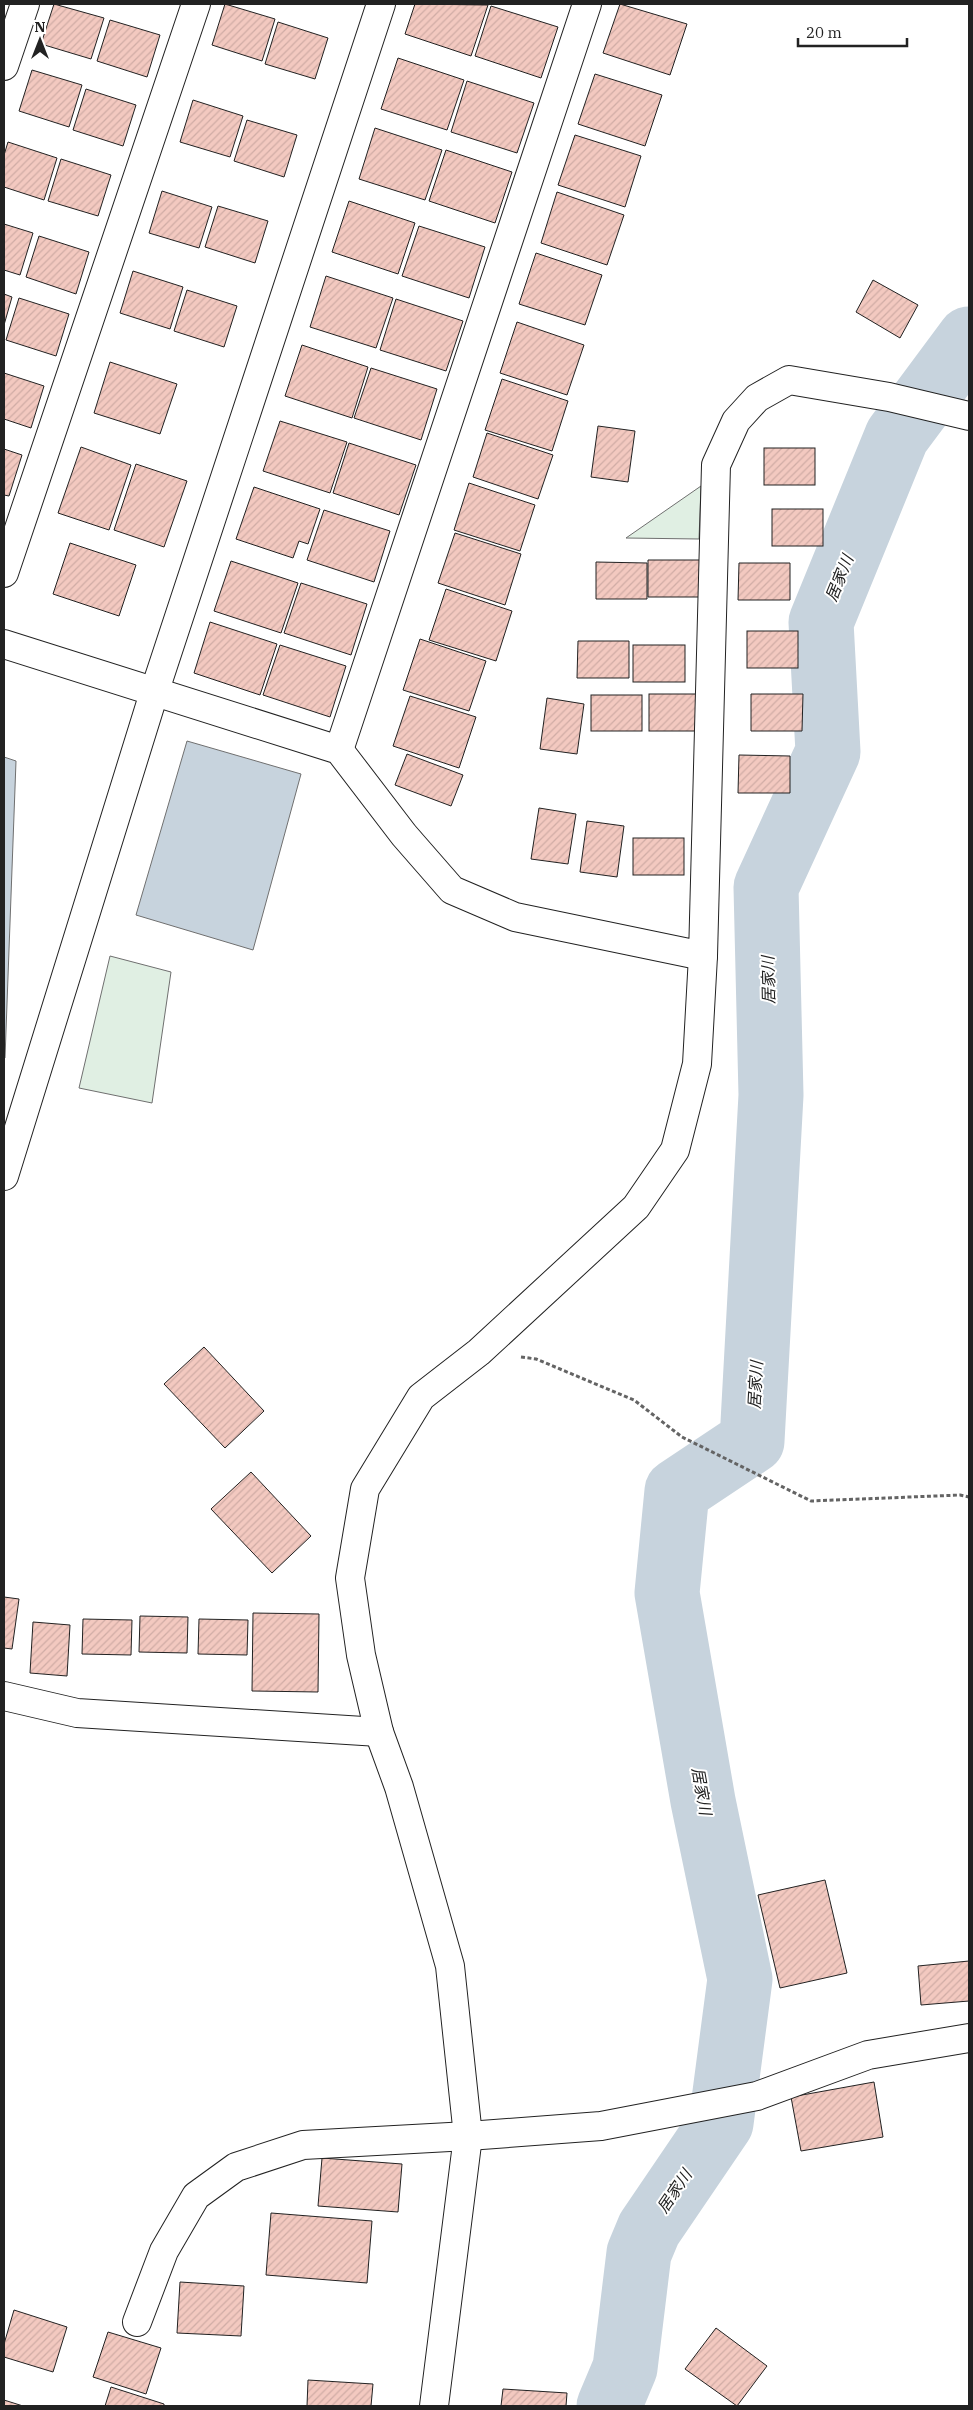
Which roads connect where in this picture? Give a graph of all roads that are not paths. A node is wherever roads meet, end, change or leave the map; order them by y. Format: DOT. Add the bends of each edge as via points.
graph roads {
  1 [pos="25,4"];
  2 [pos="196,4"];
  3 [pos="381,4"];
  4 [pos="587,4"];
  5 [pos="4,66"];
  6 [pos="963,414"];
  7 [pos="4,573"];
  8 [pos="4,644"];
  9 [pos="154,693"];
  10 [pos="339,750"];
  11 [pos="703,956"];
  12 [pos="4,1176"];
  13 [pos="4,1696"];
  14 [pos="379,1732"];
  15 [pos="969,2038"];
  16 [pos="468,2136"];
  17 [pos="137,2322"];
  18 [pos="434,2406"];
  1 -- 5 [label="street"];
  2 -- 7 [label="street"];
  3 -- 9 [label="street"];
  4 -- 10 [label="street"];
  6 -- 11 [label="street" via="889,396 789,380 757,398 736,421 716,465"];
  8 -- 9 [label="street"];
  9 -- 10 [label="street"];
  9 -- 12 [label="street"];
  10 -- 11 [label="street" via="404,835 452,890 515,917"];
  11 -- 14 [label="street" via="697,1064 675,1150 636,1207 479,1352 421,1397 365,1489 350,1578 361,1655"];
  13 -- 14 [label="street" via="77,1713"];
  14 -- 16 [label="street" via="399,1787 450,1966"];
  15 -- 16 [label="street" via="868,2055 756,2096 700,2107 601,2126"];
  16 -- 17 [label="street" via="303,2145 236,2167 196,2196 164,2251"];
  16 -- 18 [label="street"];
}
